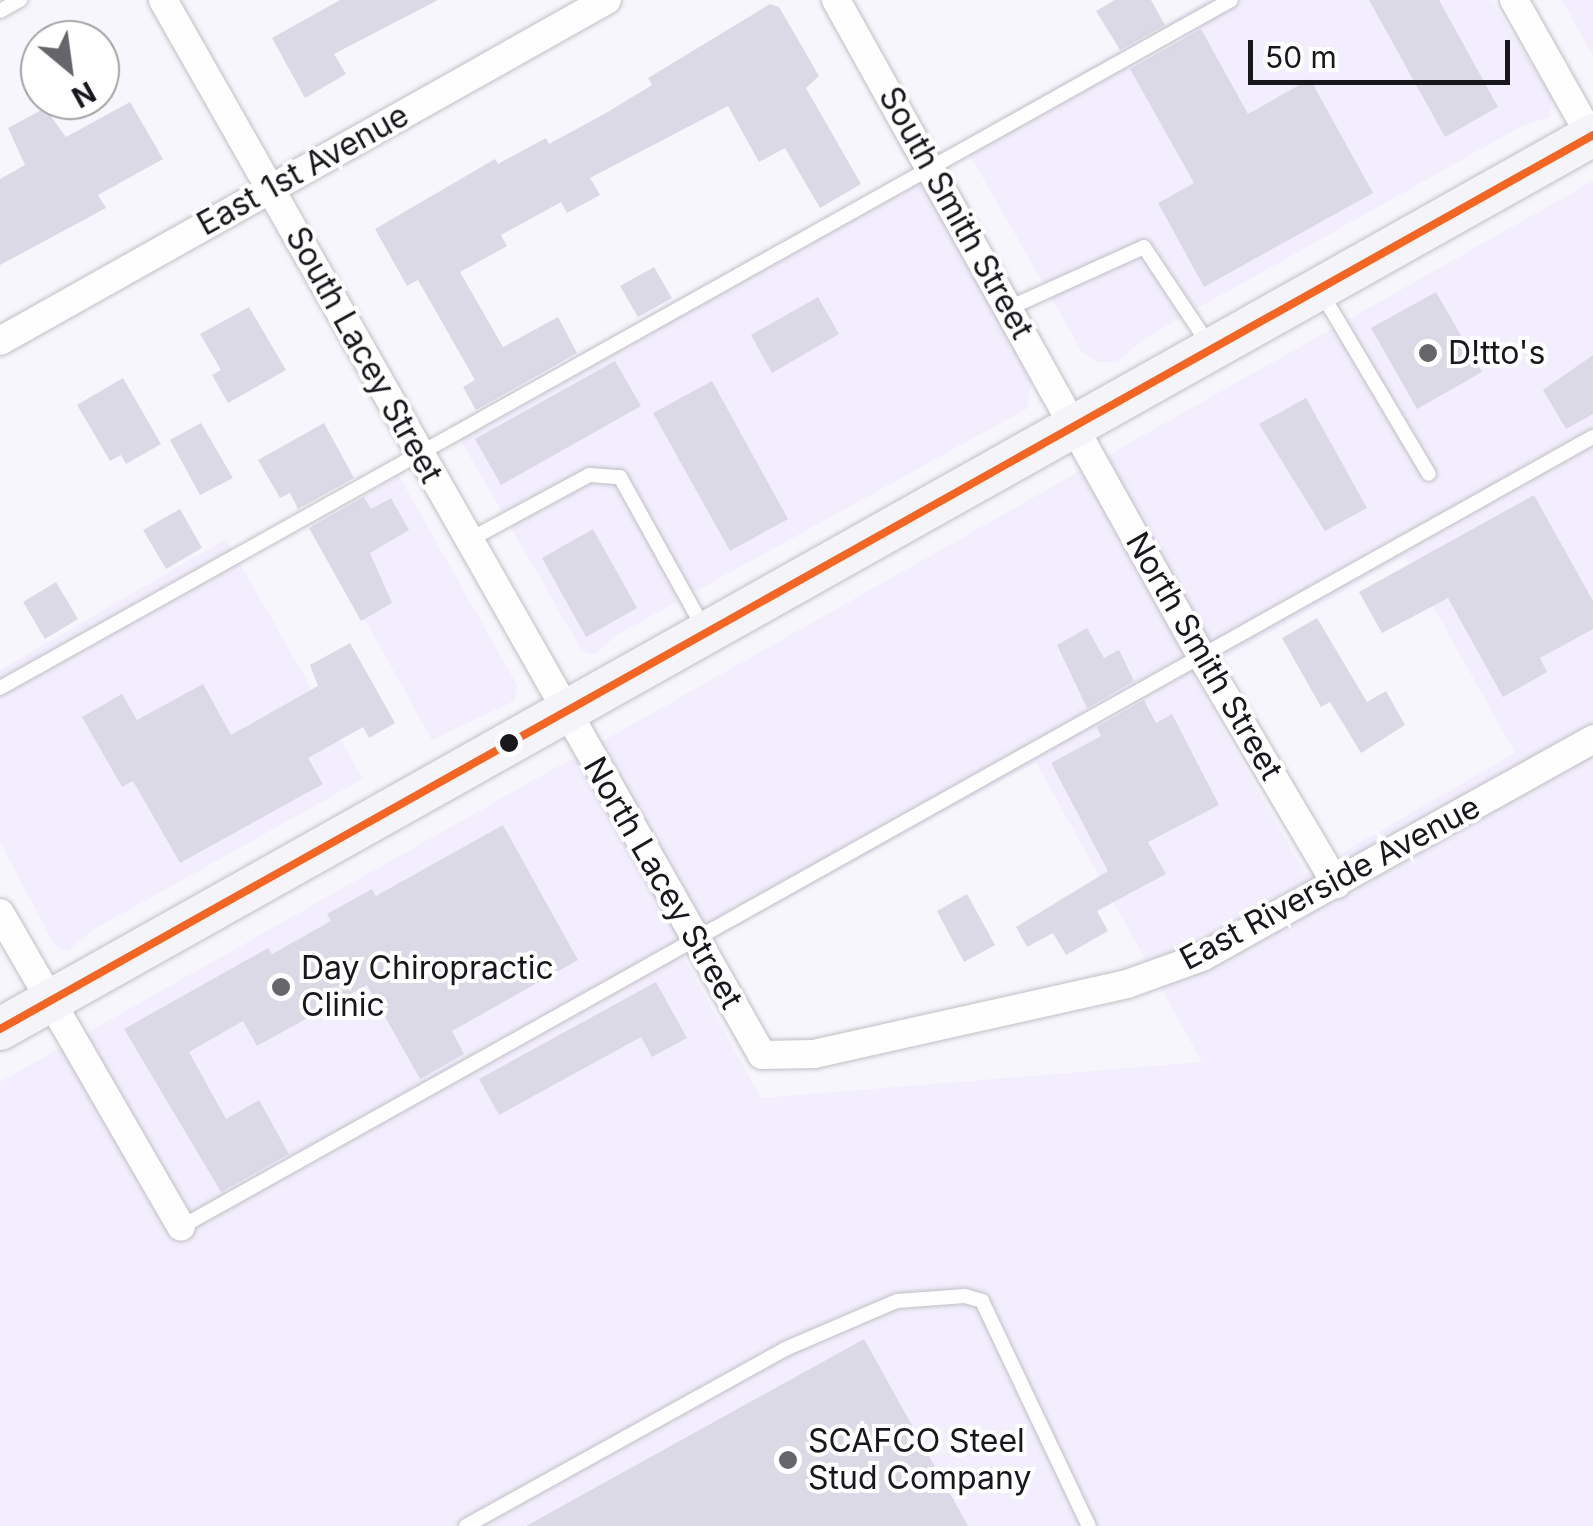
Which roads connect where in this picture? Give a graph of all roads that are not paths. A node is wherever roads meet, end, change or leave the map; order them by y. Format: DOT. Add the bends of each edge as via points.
graph roads {
  1 [pos="20,0"];
  2 [pos="163,0"];
  3 [pos="607,0"];
  4 [pos="836,0"];
  5 [pos="1231,0"];
  6 [pos="1514,0"];
  7 [pos="0,11"];
  8 [pos="1592,137"];
  9 [pos="931,170"];
  10 [pos="270,188"];
  11 [pos="1319,289"];
  12 [pos="1009,308"];
  13 [pos="0,341"];
  14 [pos="1212,350"];
  15 [pos="1076,426"];
  16 [pos="1593,436"];
  17 [pos="420,455"];
  18 [pos="1429,474"];
  19 [pos="469,540"];
  20 [pos="706,632"];
  21 [pos="1202,657"];
  22 [pos="0,688"];
  23 [pos="565,710"];
  24 [pos="1593,740"];
  25 [pos="1336,884"];
  26 [pos="0,914"];
  27 [pos="694,938"];
  28 [pos="49,1001"];
  29 [pos="0,1029"];
  30 [pos="762,1055"];
  31 [pos="181,1228"];
  32 [pos="466,1526"];
  33 [pos="1089,1526"];
  1 -- 7 [label="lane"];
  2 -- 10 [label="street, South Lacey Street"];
  3 -- 10 [label="street, East 1st Avenue"];
  4 -- 9 [label="street, South Smith Street"];
  5 -- 9 [label="lane"];
  6 -- 8 [label="street"];
  8 -- 11 [label="main road"];
  9 -- 12 [label="street, South Smith Street"];
  9 -- 17 [label="lane"];
  10 -- 13 [label="street, East 1st Avenue"];
  10 -- 17 [label="street, South Lacey Street"];
  11 -- 14 [label="main road"];
  11 -- 18 [label="lane"];
  12 -- 14 [label="lane" via="1144,247"];
  12 -- 15 [label="street, South Smith Street"];
  14 -- 15 [label="main road"];
  15 -- 20 [label="main road"];
  15 -- 21 [label="street, North Smith Street"];
  16 -- 21 [label="lane"];
  17 -- 19 [label="street, South Lacey Street"];
  17 -- 22 [label="lane"];
  19 -- 20 [label="lane" via="590,476 620,477"];
  19 -- 23 [label="street, South Lacey Street"];
  20 -- 23 [label="main road"];
  21 -- 25 [label="street, North Smith Street"];
  21 -- 27 [label="lane"];
  23 -- 27 [label="street, North Lacey Street"];
  23 -- 28 [label="main road"];
  24 -- 25 [label="street, East Riverside Avenue"];
  25 -- 30 [label="street, East Riverside Avenue" via="1202,957 1127,984 814,1054"];
  26 -- 28 [label="street"];
  27 -- 30 [label="street, North Lacey Street"];
  27 -- 31 [label="lane"];
  28 -- 29 [label="main road"];
  28 -- 31 [label="street"];
  32 -- 33 [label="lane" via="785,1349 897,1301 965,1296 982,1302"];
}
